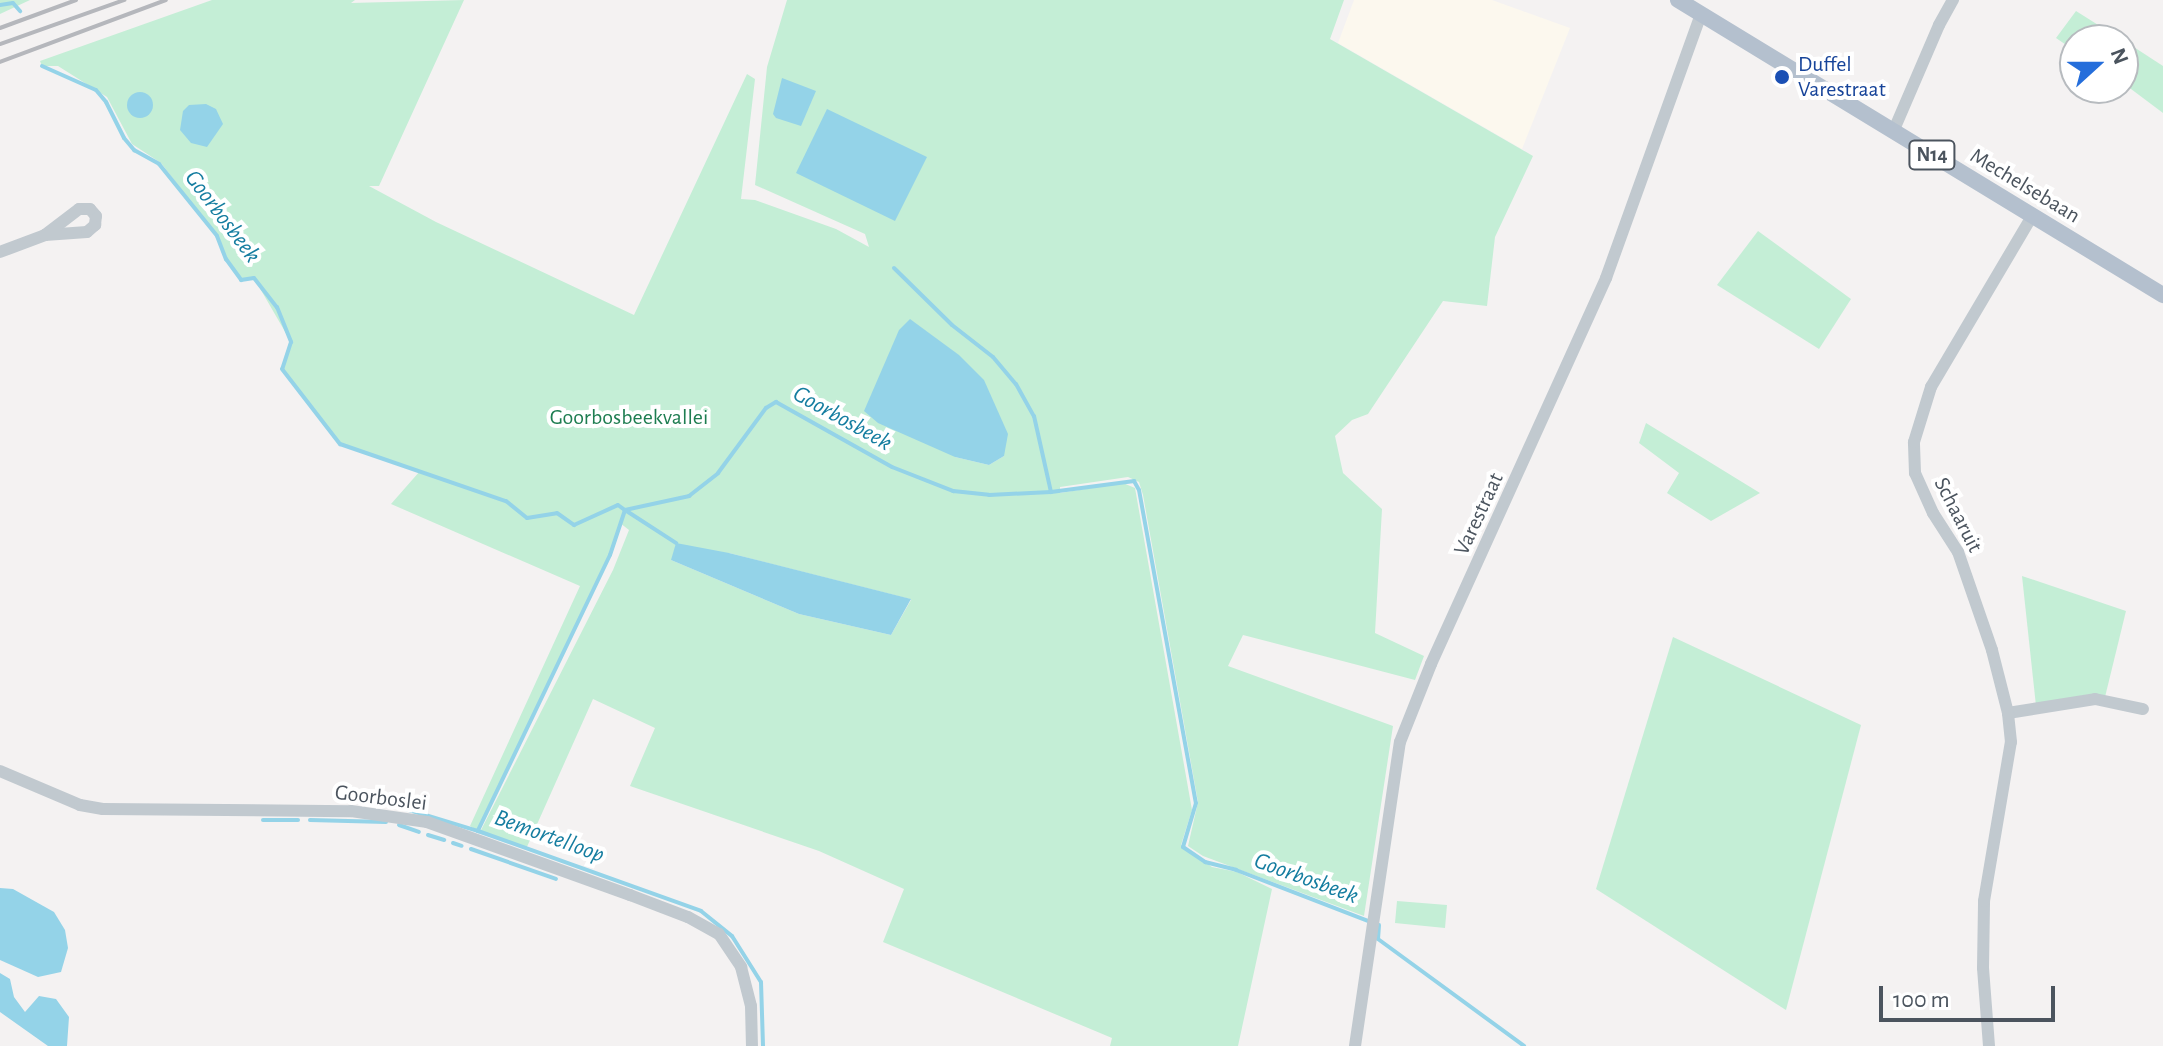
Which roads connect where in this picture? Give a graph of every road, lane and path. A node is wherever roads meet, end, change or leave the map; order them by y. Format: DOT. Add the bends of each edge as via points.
graph roads {
  1 [pos="1678,0"];
  2 [pos="1953,0"];
  3 [pos="1701,14"];
  4 [pos="1893,132"];
  5 [pos="2032,216"];
  6 [pos="45,235"];
  7 [pos="0,252"];
  8 [pos="2163,295"];
  9 [pos="2143,709"];
  10 [pos="2008,713"];
  11 [pos="0,771"];
  12 [pos="752,1046"];
  13 [pos="1355,1046"];
  14 [pos="1989,1046"];
  1 -- 3 [label="main road, N14"];
  2 -- 4 [label="street"];
  3 -- 4 [label="main road, Mechelsebaan / N14"];
  3 -- 13 [label="street, Varestraat" via="1606,278 1400,742"];
  4 -- 5 [label="main road, Mechelsebaan / N14"];
  5 -- 8 [label="main road, Mechelsebaan / N14"];
  5 -- 10 [label="street, Schaaruit" via="1931,387 1914,442 1915,473 1958,552"];
  6 -- 7 [label="street"];
  9 -- 10 [label="street" via="2095,699"];
  10 -- 14 [label="street, Schaaruit" via="2011,742 1984,901"];
  11 -- 12 [label="street, Goorboslei" via="80,805 103,809 351,811 427,822 630,895 719,934 741,967 751,1006"];
}
